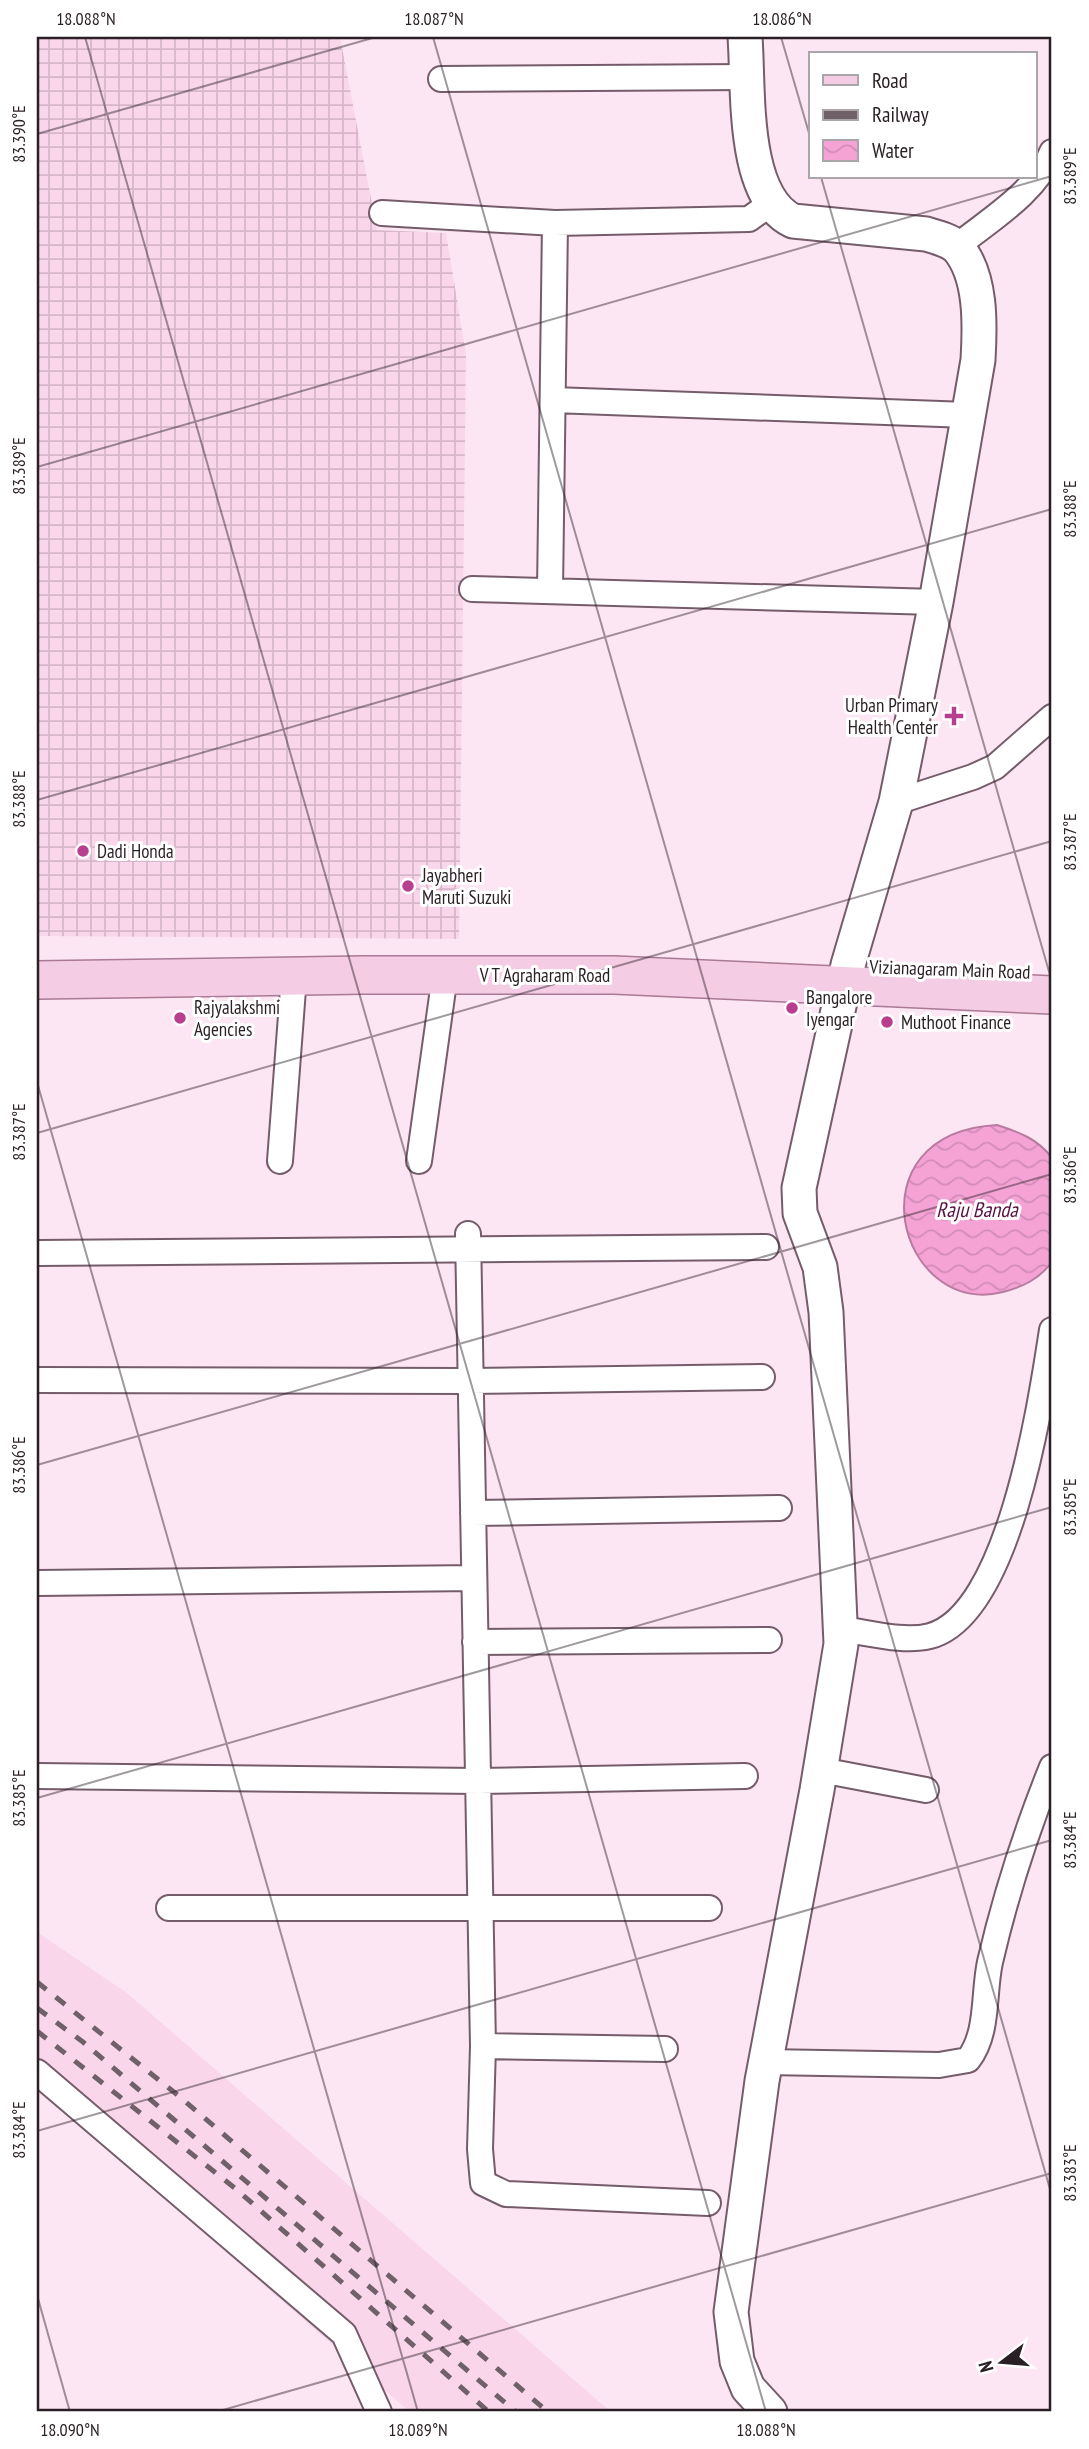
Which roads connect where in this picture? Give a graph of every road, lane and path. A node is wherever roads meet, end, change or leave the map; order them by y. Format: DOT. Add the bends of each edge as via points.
graph roads {
  1 [pos="745,37"];
  2 [pos="748,77"];
  3 [pos="441,79"];
  4 [pos="1052,152"];
  5 [pos="770,204"];
  6 [pos="382,214"];
  7 [pos="555,223"];
  8 [pos="956,247"];
  9 [pos="553,400"];
  10 [pos="968,415"];
  11 [pos="472,589"];
  12 [pos="550,591"];
  13 [pos="936,602"];
  14 [pos="1052,717"];
  15 [pos="896,802"];
  16 [pos="37,959"];
  17 [pos="1052,973"];
  18 [pos="294,975"];
  19 [pos="444,975"];
  20 [pos="846,975"];
  21 [pos="37,980"];
  22 [pos="1052,995"];
  23 [pos="280,1161"];
  24 [pos="419,1161"];
  25 [pos="468,1242"];
  26 [pos="766,1247"];
  27 [pos="37,1253"];
  28 [pos="1052,1330"];
  29 [pos="762,1377"];
  30 [pos="37,1380"];
  31 [pos="470,1381"];
  32 [pos="779,1508"];
  33 [pos="473,1513"];
  34 [pos="474,1578"];
  35 [pos="37,1583"];
  36 [pos="840,1629"];
  37 [pos="769,1640"];
  38 [pos="475,1642"];
  39 [pos="1052,1767"];
  40 [pos="821,1770"];
  41 [pos="37,1776"];
  42 [pos="745,1776"];
  43 [pos="478,1780"];
  44 [pos="926,1790"];
  45 [pos="169,1908"];
  46 [pos="480,1908"];
  47 [pos="709,1908"];
  48 [pos="482,2046"];
  49 [pos="665,2049"];
  50 [pos="765,2062"];
  51 [pos="37,2072"];
  52 [pos="708,2203"];
  53 [pos="379,2412"];
  54 [pos="771,2412"];
  1 -- 2 [label="street"];
  2 -- 3 [label="street"];
  2 -- 5 [label="street" via="754,165"];
  4 -- 8 [label="street" via="1034,183"];
  5 -- 7 [label="street" via="749,219"];
  5 -- 8 [label="street" via="793,221 926,234"];
  6 -- 7 [label="street"];
  7 -- 9 [label="street"];
  8 -- 10 [label="street" via="975,290 979,328"];
  9 -- 10 [label="street"];
  9 -- 12 [label="street"];
  10 -- 13 [label="street"];
  11 -- 12 [label="street"];
  12 -- 13 [label="street"];
  13 -- 15 [label="street"];
  14 -- 15 [label="street" via="995,767"];
  15 -- 20 [label="street"];
  16 -- 20 [label="main road, V T Agraharam Road" via="686,958"];
  17 -- 20 [label="main road, Vizianagaram Main Road"];
  18 -- 19 [label="main road, V T Agraharam Road"];
  18 -- 21 [label="main road, V T Agraharam Road"];
  18 -- 23 [label="street"];
  19 -- 20 [label="main road, V T Agraharam Road"];
  19 -- 24 [label="street"];
  20 -- 22 [label="main road, V T Agraharam Road"];
  20 -- 36 [label="street" via="799,1188 800,1213 820,1267 826,1312"];
  25 -- 26 [label="street"];
  25 -- 27 [label="street"];
  25 -- 31 [label="street"];
  28 -- 36 [label="street" via="1021,1496 986,1581 964,1615 947,1629 913,1638"];
  29 -- 31 [label="street"];
  30 -- 31 [label="street"];
  31 -- 33 [label="street"];
  32 -- 33 [label="street"];
  33 -- 34 [label="street"];
  34 -- 35 [label="street"];
  34 -- 38 [label="street"];
  36 -- 40 [label="street"];
  37 -- 38 [label="street"];
  38 -- 43 [label="street"];
  39 -- 50 [label="street" via="997,1939 982,2026 976,2050 968,2060 939,2065"];
  40 -- 44 [label="street"];
  40 -- 50 [label="street"];
  41 -- 43 [label="street"];
  42 -- 43 [label="street"];
  43 -- 46 [label="street"];
  45 -- 46 [label="street"];
  46 -- 47 [label="street"];
  46 -- 48 [label="street"];
  48 -- 49 [label="street"];
  48 -- 52 [label="street" via="483,2183 506,2194"];
  50 -- 54 [label="street" via="730,2312 737,2361 748,2388"];
  51 -- 53 [label="street" via="344,2334"];
}
